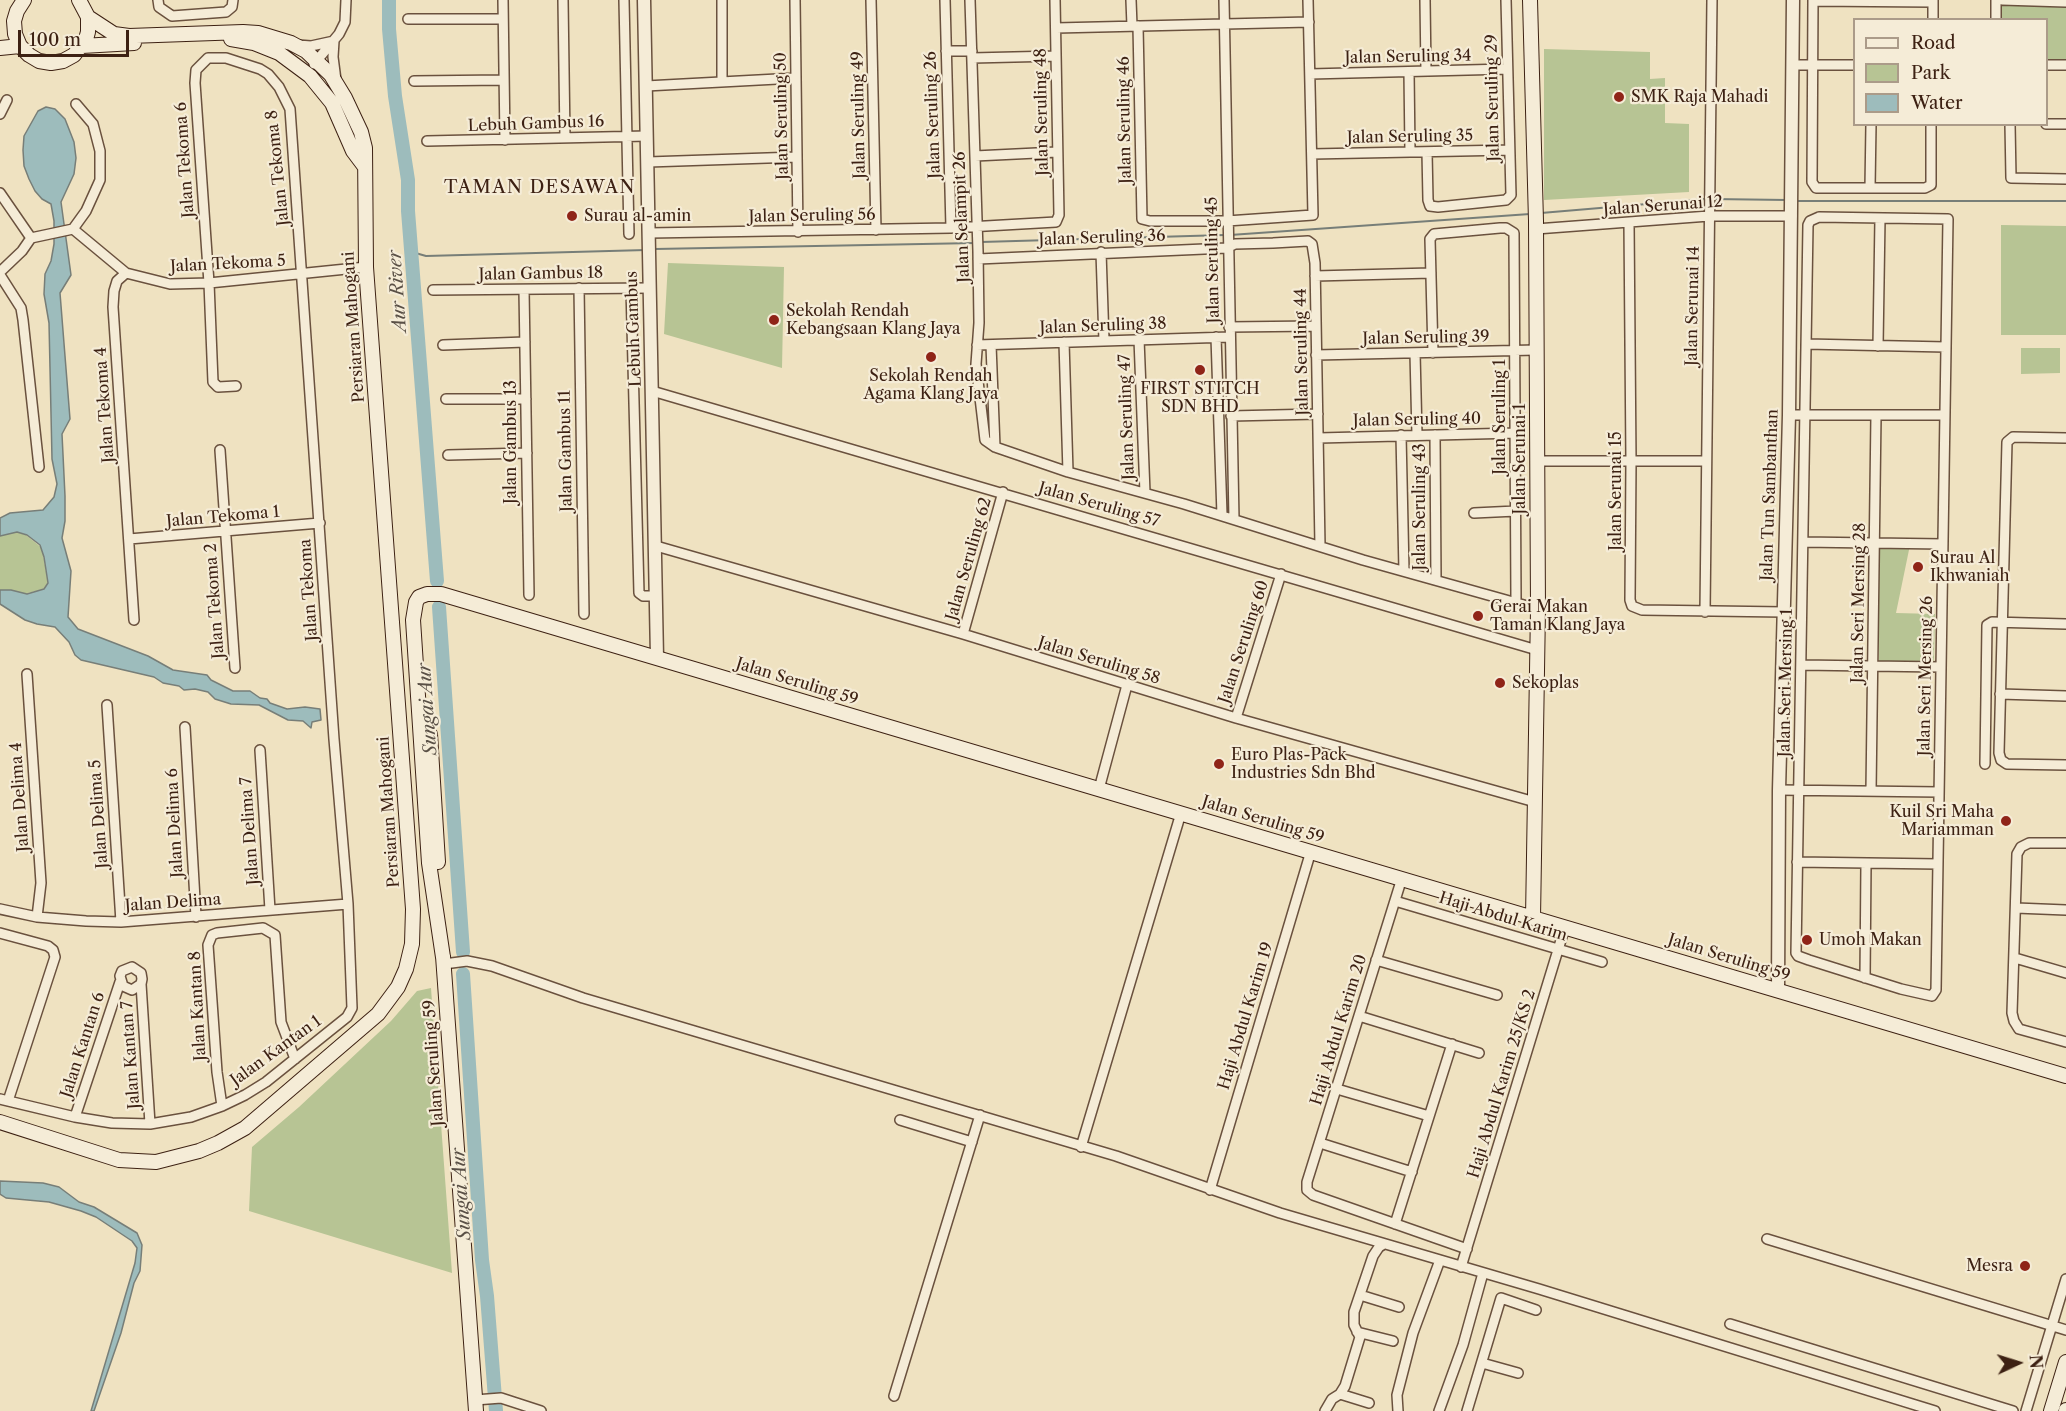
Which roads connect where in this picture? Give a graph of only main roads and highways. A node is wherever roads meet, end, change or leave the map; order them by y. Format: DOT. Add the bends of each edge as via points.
graph roads {
  1 [pos="24,0"];
  2 [pos="79,0"];
  3 [pos="1530,0"];
  4 [pos="88,17"];
  5 [pos="14,21"];
  6 [pos="0,30"];
  7 [pos="20,46"];
  8 [pos="82,46"];
  9 [pos="0,48"];
  10 [pos="365,167"];
  11 [pos="1533,918"];
  12 [pos="2066,1076"];
  13 [pos="0,1122"];
  14 [pos="2066,1362"];
  15 [pos="479,1403"];
  16 [pos="2051,1411"];
  1 -- 5 [label="main road"];
  2 -- 4 [label="main road"];
  3 -- 11 [label="main road, Jalan Serunai 1" via="1536,225 1538,609"];
  4 -- 8 [label="main road" via="88,32"];
  4 -- 10 [label="main road, Persiaran Mahogani" via="114,34 243,32 267,35 306,51 331,75 345,98 361,132"];
  5 -- 6 [label="main road"];
  5 -- 7 [label="main road"];
  7 -- 8 [label="main road" via="39,61 51,63 74,55"];
  7 -- 9 [label="main road"];
  8 -- 10 [label="main road" via="229,39 279,53 307,73 332,103 353,151"];
  10 -- 13 [label="main road, Persiaran Mahogani" via="366,267 413,909 412,944 406,969 378,1014 245,1128 199,1151 156,1162 119,1160"];
  11 -- 12 [label="main road, Jalan Seruling 59"];
  11 -- 15 [label="main road, Jalan Seruling 59" via="450,596 419,597 413,620 429,862 444,964"];
  14 -- 16 [label="main road"];
}
